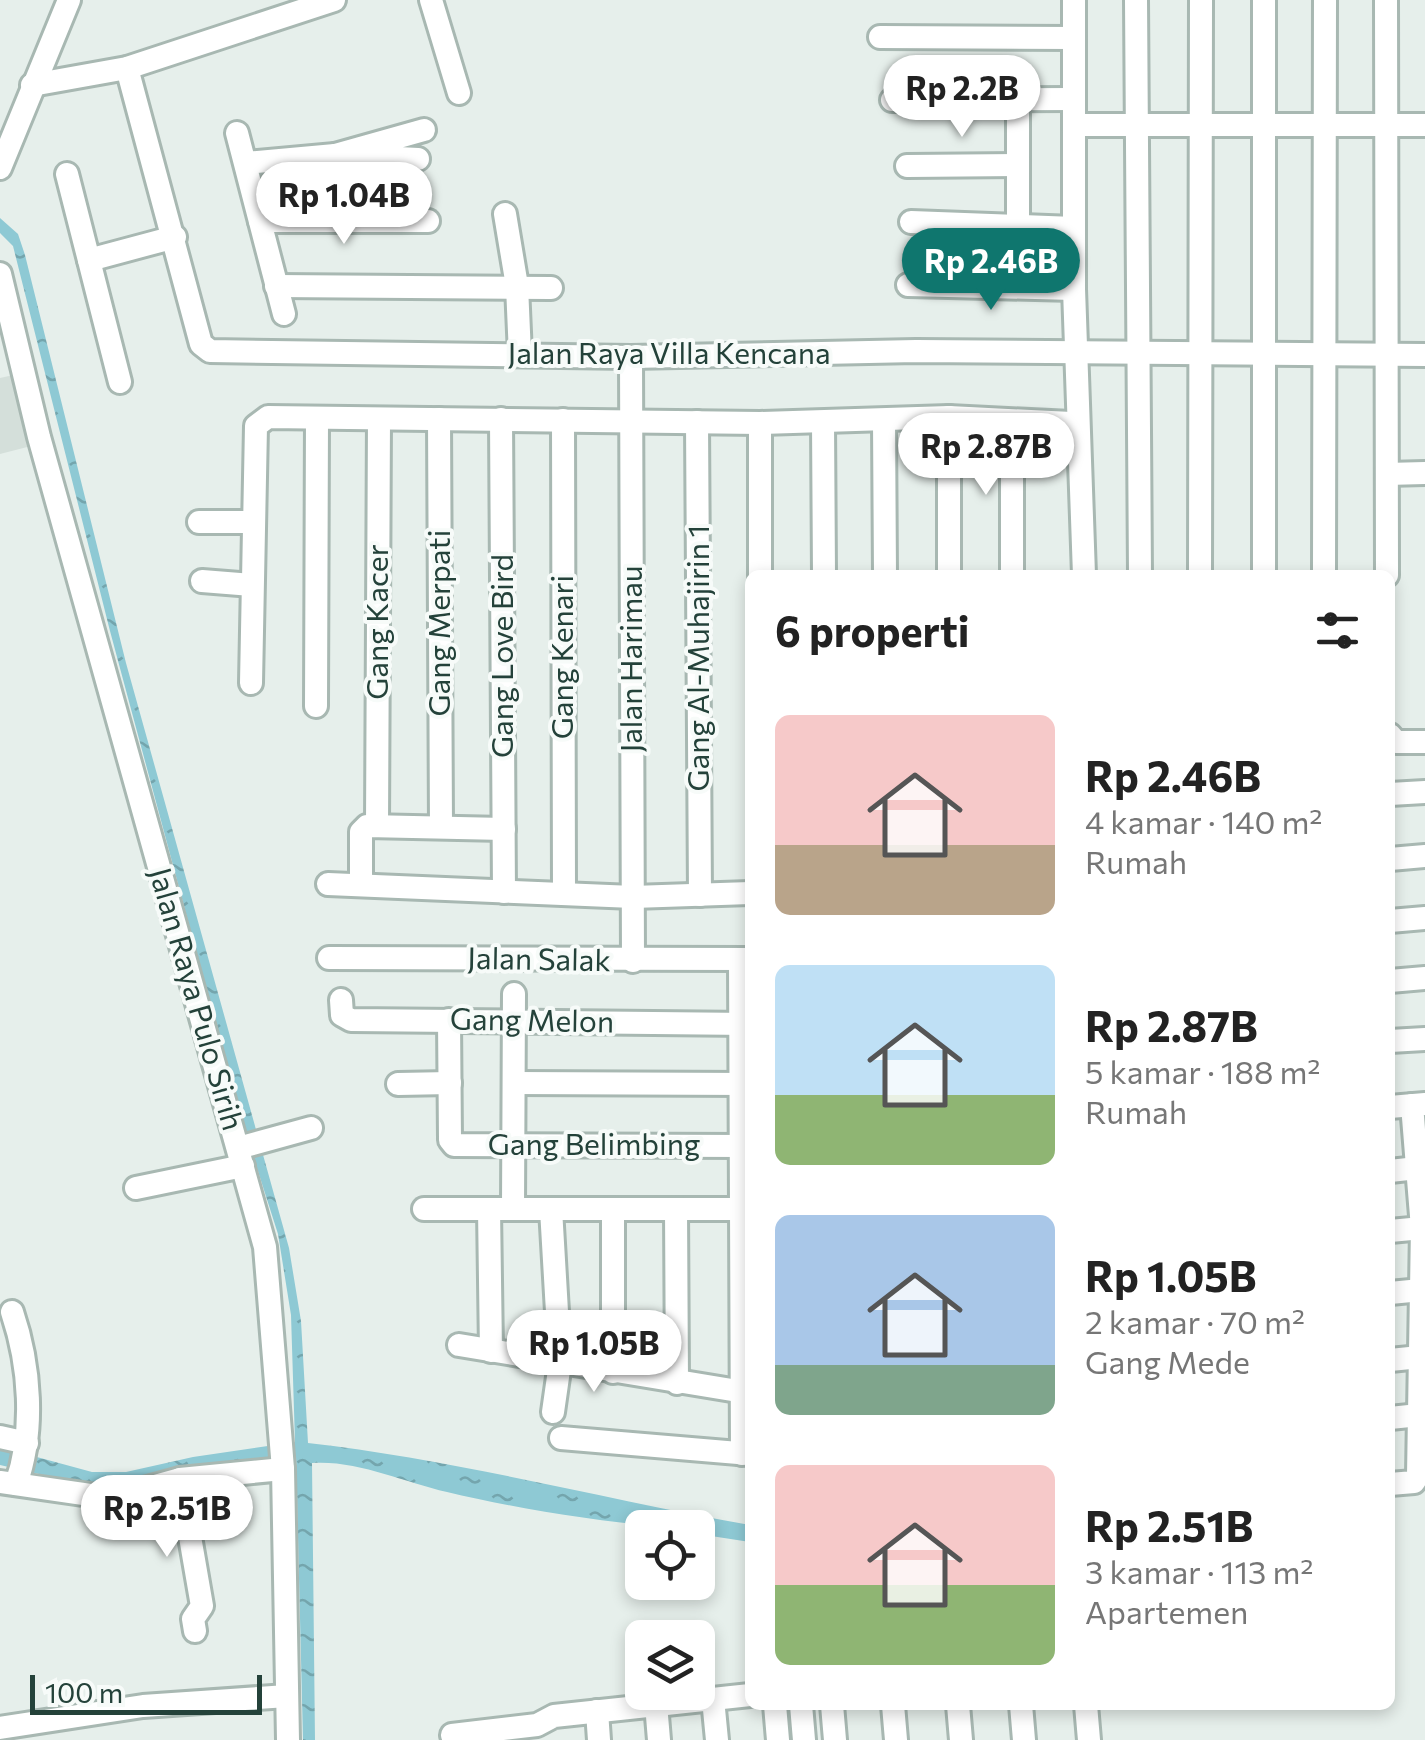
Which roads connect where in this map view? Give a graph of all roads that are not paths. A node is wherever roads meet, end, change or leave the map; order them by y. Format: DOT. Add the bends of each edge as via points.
graph roads {
  1 [pos="69,0"];
  2 [pos="334,0"];
  3 [pos="431,0"];
  4 [pos="1074,0"];
  5 [pos="1136,0"];
  6 [pos="1201,0"];
  7 [pos="1264,0"];
  8 [pos="1325,0"];
  9 [pos="1386,0"];
  10 [pos="880,37"];
  11 [pos="1074,38"];
  12 [pos="127,68"];
  13 [pos="32,84"];
  14 [pos="458,94"];
  15 [pos="1018,99"];
  16 [pos="1074,99"];
  17 [pos="892,100"];
  18 [pos="1074,125"];
  19 [pos="1140,125"];
  20 [pos="1264,125"];
  21 [pos="1324,125"];
  22 [pos="1386,125"];
  23 [pos="1425,125"];
  24 [pos="1200,126"];
  25 [pos="424,130"];
  26 [pos="237,133"];
  27 [pos="335,155"];
  28 [pos="418,159"];
  29 [pos="246,163"];
  30 [pos="907,166"];
  31 [pos="1018,166"];
  32 [pos="0,168"];
  33 [pos="67,174"];
  34 [pos="506,214"];
  35 [pos="260,220"];
  36 [pos="428,222"];
  37 [pos="911,222"];
  38 [pos="1018,226"];
  39 [pos="1074,228"];
  40 [pos="175,237"];
  41 [pos="89,260"];
  42 [pos="0,274"];
  43 [pos="908,284"];
  44 [pos="276,286"];
  45 [pos="516,286"];
  46 [pos="551,288"];
  47 [pos="1074,288"];
  48 [pos="284,314"];
  49 [pos="1080,353"];
  50 [pos="1140,353"];
  51 [pos="1200,354"];
  52 [pos="1264,354"];
  53 [pos="1324,354"];
  54 [pos="1386,355"];
  55 [pos="520,356"];
  56 [pos="631,356"];
  57 [pos="1425,356"];
  58 [pos="120,382"];
  59 [pos="950,417"];
  60 [pos="317,418"];
  61 [pos="379,419"];
  62 [pos="439,419"];
  63 [pos="501,420"];
  64 [pos="563,420"];
  65 [pos="631,420"];
  66 [pos="884,421"];
  67 [pos="698,422"];
  68 [pos="823,422"];
  69 [pos="1012,422"];
  70 [pos="760,423"];
  71 [pos="1071,423"];
  72 [pos="1387,474"];
  73 [pos="1425,474"];
  74 [pos="198,522"];
  75 [pos="254,522"];
  76 [pos="760,570"];
  77 [pos="824,570"];
  78 [pos="885,570"];
  79 [pos="949,570"];
  80 [pos="1012,570"];
  81 [pos="1084,570"];
  82 [pos="1140,570"];
  83 [pos="1200,570"];
  84 [pos="1264,570"];
  85 [pos="1324,570"];
  86 [pos="1387,570"];
  87 [pos="202,582"];
  88 [pos="252,585"];
  89 [pos="251,683"];
  90 [pos="316,706"];
  91 [pos="1395,741"];
  92 [pos="1425,742"];
  93 [pos="1425,792"];
  94 [pos="1395,794"];
  95 [pos="378,825"];
  96 [pos="441,827"];
  97 [pos="504,829"];
  98 [pos="1425,856"];
  99 [pos="1395,859"];
  100 [pos="328,884"];
  101 [pos="362,885"];
  102 [pos="504,892"];
  103 [pos="745,893"];
  104 [pos="564,894"];
  105 [pos="700,895"];
  106 [pos="633,897"];
  107 [pos="1425,918"];
  108 [pos="1395,921"];
  109 [pos="328,958"];
  110 [pos="745,959"];
  111 [pos="633,961"];
  112 [pos="1425,978"];
  113 [pos="1395,980"];
  114 [pos="514,994"];
  115 [pos="340,1000"];
  116 [pos="449,1020"];
  117 [pos="514,1021"];
  118 [pos="745,1024"];
  119 [pos="1425,1038"];
  120 [pos="1395,1041"];
  121 [pos="450,1083"];
  122 [pos="514,1083"];
  123 [pos="398,1084"];
  124 [pos="745,1084"];
  125 [pos="1409,1106"];
  126 [pos="311,1128"];
  127 [pos="514,1144"];
  128 [pos="744,1146"];
  129 [pos="247,1150"];
  130 [pos="1417,1168"];
  131 [pos="1395,1170"];
  132 [pos="136,1188"];
  133 [pos="424,1209"];
  134 [pos="489,1209"];
  135 [pos="514,1209"];
  136 [pos="552,1209"];
  137 [pos="613,1209"];
  138 [pos="676,1209"];
  139 [pos="744,1209"];
  140 [pos="1422,1228"];
  141 [pos="1395,1231"];
  142 [pos="744,1269"];
  143 [pos="1420,1290"];
  144 [pos="1395,1293"];
  145 [pos="12,1312"];
  146 [pos="744,1332"];
  147 [pos="458,1345"];
  148 [pos="491,1351"];
  149 [pos="1420,1357"];
  150 [pos="1395,1360"];
  151 [pos="560,1363"];
  152 [pos="614,1372"];
  153 [pos="677,1383"];
  154 [pos="744,1393"];
  155 [pos="553,1412"];
  156 [pos="1419,1415"];
  157 [pos="1395,1417"];
  158 [pos="745,1424"];
  159 [pos="0,1437"];
  160 [pos="562,1438"];
  161 [pos="26,1446"];
  162 [pos="745,1454"];
  163 [pos="282,1456"];
  164 [pos="180,1479"];
  165 [pos="12,1480"];
  166 [pos="1395,1484"];
  167 [pos="195,1631"];
  168 [pos="745,1695"];
  169 [pos="287,1696"];
  170 [pos="715,1698"];
  171 [pos="625,1708"];
  172 [pos="656,1710"];
  173 [pos="714,1710"];
  174 [pos="775,1710"];
  175 [pos="801,1710"];
  176 [pos="832,1710"];
  177 [pos="893,1710"];
  178 [pos="958,1710"];
  179 [pos="1021,1710"];
  180 [pos="1086,1710"];
  181 [pos="597,1712"];
  182 [pos="0,1728"];
  183 [pos="39,1731"];
  184 [pos="538,1733"];
  185 [pos="452,1736"];
  186 [pos="288,1740"];
  187 [pos="599,1740"];
  188 [pos="659,1740"];
  189 [pos="717,1740"];
  190 [pos="778,1740"];
  191 [pos="804,1740"];
  192 [pos="835,1740"];
  193 [pos="896,1740"];
  194 [pos="961,1740"];
  195 [pos="1024,1740"];
  196 [pos="1089,1740"];
  1 -- 13 [label="street"];
  2 -- 12 [label="street"];
  3 -- 14 [label="street"];
  4 -- 11 [label="street"];
  5 -- 19 [label="street"];
  6 -- 24 [label="street"];
  7 -- 20 [label="street"];
  8 -- 21 [label="street"];
  9 -- 22 [label="street"];
  10 -- 11 [label="street"];
  11 -- 16 [label="street"];
  12 -- 13 [label="street"];
  12 -- 40 [label="street, Jalan Raya Villa Kencana"];
  13 -- 32 [label="street"];
  15 -- 16 [label="street"];
  15 -- 17 [label="street"];
  15 -- 31 [label="street"];
  16 -- 18 [label="street"];
  18 -- 19 [label="street"];
  18 -- 39 [label="street"];
  19 -- 24 [label="street"];
  19 -- 50 [label="street"];
  20 -- 21 [label="street"];
  20 -- 24 [label="street"];
  20 -- 52 [label="street"];
  21 -- 22 [label="street"];
  21 -- 53 [label="street"];
  22 -- 23 [label="street"];
  22 -- 54 [label="street"];
  24 -- 51 [label="street"];
  25 -- 27 [label="street"];
  26 -- 29 [label="street"];
  27 -- 28 [label="street"];
  27 -- 29 [label="street"];
  29 -- 35 [label="street"];
  30 -- 31 [label="street"];
  31 -- 38 [label="street"];
  33 -- 41 [label="street"];
  34 -- 45 [label="street"];
  35 -- 36 [label="street"];
  35 -- 44 [label="street"];
  37 -- 38 [label="street"];
  38 -- 39 [label="street"];
  39 -- 47 [label="street"];
  40 -- 41 [label="street"];
  40 -- 55 [label="street, Jalan Raya Villa Kencana" via="202,344 210,350"];
  41 -- 58 [label="street"];
  42 -- 129 [label="street, Jalan Raya Pulo Sirih" via="38,437"];
  43 -- 47 [label="street"];
  44 -- 45 [label="street"];
  44 -- 48 [label="street"];
  45 -- 46 [label="street"];
  45 -- 55 [label="street"];
  47 -- 49 [label="street"];
  49 -- 50 [label="street, Jalan Raya Villa Kencana"];
  49 -- 56 [label="street, Jalan Raya Villa Kencana"];
  49 -- 81 [label="street"];
  50 -- 51 [label="street, Jalan Raya Villa Kencana"];
  50 -- 82 [label="street"];
  51 -- 52 [label="street, Jalan Raya Villa Kencana"];
  51 -- 83 [label="street"];
  52 -- 53 [label="street, Jalan Raya Villa Kencana"];
  52 -- 84 [label="street"];
  53 -- 54 [label="street, Jalan Raya Villa Kencana"];
  53 -- 85 [label="street"];
  54 -- 57 [label="street, Jalan Raya Villa Kencana"];
  54 -- 72 [label="street"];
  55 -- 56 [label="street, Jalan Raya Villa Kencana"];
  56 -- 65 [label="street, Jalan Harimau"];
  59 -- 66 [label="street"];
  59 -- 69 [label="street"];
  59 -- 79 [label="street"];
  60 -- 61 [label="street"];
  60 -- 75 [label="street" via="268,417 256,426"];
  60 -- 90 [label="street"];
  61 -- 62 [label="street"];
  61 -- 95 [label="street, Gang Kacer"];
  62 -- 63 [label="street"];
  62 -- 96 [label="street, Gang Merpati"];
  63 -- 64 [label="street"];
  63 -- 97 [label="street, Gang Love Bird"];
  64 -- 65 [label="street"];
  64 -- 104 [label="street, Gang Kenari"];
  65 -- 67 [label="street"];
  65 -- 106 [label="street, Jalan Harimau"];
  66 -- 68 [label="street"];
  66 -- 78 [label="street"];
  67 -- 70 [label="street"];
  67 -- 105 [label="street, Gang Al-Muhajirin 1"];
  68 -- 70 [label="street"];
  68 -- 77 [label="street"];
  69 -- 71 [label="street"];
  69 -- 80 [label="street"];
  70 -- 76 [label="street"];
  72 -- 73 [label="street"];
  72 -- 86 [label="street"];
  74 -- 75 [label="street"];
  75 -- 88 [label="street"];
  87 -- 88 [label="street"];
  88 -- 89 [label="street"];
  91 -- 92 [label="street"];
  93 -- 94 [label="street"];
  95 -- 96 [label="street"];
  95 -- 101 [label="street" via="361,832"];
  96 -- 97 [label="street"];
  97 -- 102 [label="street, Gang Love Bird"];
  98 -- 99 [label="street"];
  100 -- 101 [label="street"];
  101 -- 102 [label="street"];
  102 -- 104 [label="street"];
  103 -- 105 [label="street"];
  104 -- 106 [label="street"];
  105 -- 106 [label="street"];
  106 -- 111 [label="street, Jalan Harimau"];
  107 -- 108 [label="street"];
  109 -- 111 [label="street, Jalan Salak"];
  110 -- 111 [label="street, Jalan Salak"];
  110 -- 118 [label="street"];
  112 -- 113 [label="street"];
  114 -- 117 [label="street"];
  115 -- 116 [label="street, Gang Melon" via="342,1015 351,1020"];
  116 -- 117 [label="street, Gang Melon"];
  116 -- 121 [label="street, Gang Belimbing"];
  117 -- 118 [label="street, Gang Melon"];
  117 -- 122 [label="street"];
  118 -- 124 [label="street"];
  119 -- 120 [label="street"];
  121 -- 123 [label="street"];
  121 -- 127 [label="street, Gang Belimbing" via="454,1145"];
  122 -- 124 [label="street"];
  122 -- 127 [label="street"];
  124 -- 128 [label="street"];
  125 -- 130 [label="street"];
  126 -- 129 [label="street"];
  127 -- 128 [label="street, Gang Belimbing"];
  127 -- 135 [label="street"];
  128 -- 139 [label="street"];
  129 -- 132 [label="street"];
  129 -- 163 [label="street, Jalan Raya Pulo Sirih" via="265,1246"];
  130 -- 131 [label="street"];
  130 -- 140 [label="street"];
  133 -- 134 [label="street"];
  134 -- 135 [label="street"];
  134 -- 148 [label="street"];
  135 -- 136 [label="street"];
  136 -- 137 [label="street"];
  136 -- 151 [label="street"];
  137 -- 138 [label="street"];
  137 -- 152 [label="street"];
  138 -- 139 [label="street"];
  138 -- 153 [label="street"];
  139 -- 142 [label="street"];
  140 -- 141 [label="street"];
  140 -- 143 [label="street"];
  142 -- 146 [label="street"];
  143 -- 144 [label="street"];
  143 -- 149 [label="street"];
  145 -- 161 [label="street" via="24,1360"];
  146 -- 154 [label="street"];
  147 -- 148 [label="street"];
  148 -- 151 [label="street"];
  149 -- 150 [label="street"];
  149 -- 156 [label="street"];
  151 -- 152 [label="street"];
  151 -- 155 [label="street"];
  152 -- 153 [label="street"];
  153 -- 154 [label="street"];
  154 -- 158 [label="street"];
  156 -- 157 [label="street"];
  156 -- 166 [label="street" via="1418,1476"];
  159 -- 161 [label="street"];
  160 -- 162 [label="street"];
  161 -- 165 [label="street"];
  163 -- 164 [label="street"];
  163 -- 169 [label="street, Jalan Raya Pulo Sirih"];
  164 -- 165 [label="street" via="111,1498"];
  164 -- 167 [label="street" via="202,1606 192,1620"];
  168 -- 170 [label="street"];
  169 -- 183 [label="street" via="143,1706"];
  169 -- 186 [label="street, Jalan Raya Pulo Sirih"];
  171 -- 181 [label="street"];
  172 -- 188 [label="street"];
  173 -- 189 [label="street"];
  174 -- 190 [label="street"];
  175 -- 191 [label="street"];
  176 -- 192 [label="street"];
  177 -- 193 [label="street"];
  178 -- 194 [label="street"];
  179 -- 195 [label="street"];
  180 -- 196 [label="street"];
  181 -- 184 [label="street" via="554,1716"];
  181 -- 187 [label="street"];
  182 -- 183 [label="street"];
  184 -- 185 [label="street"];
}
